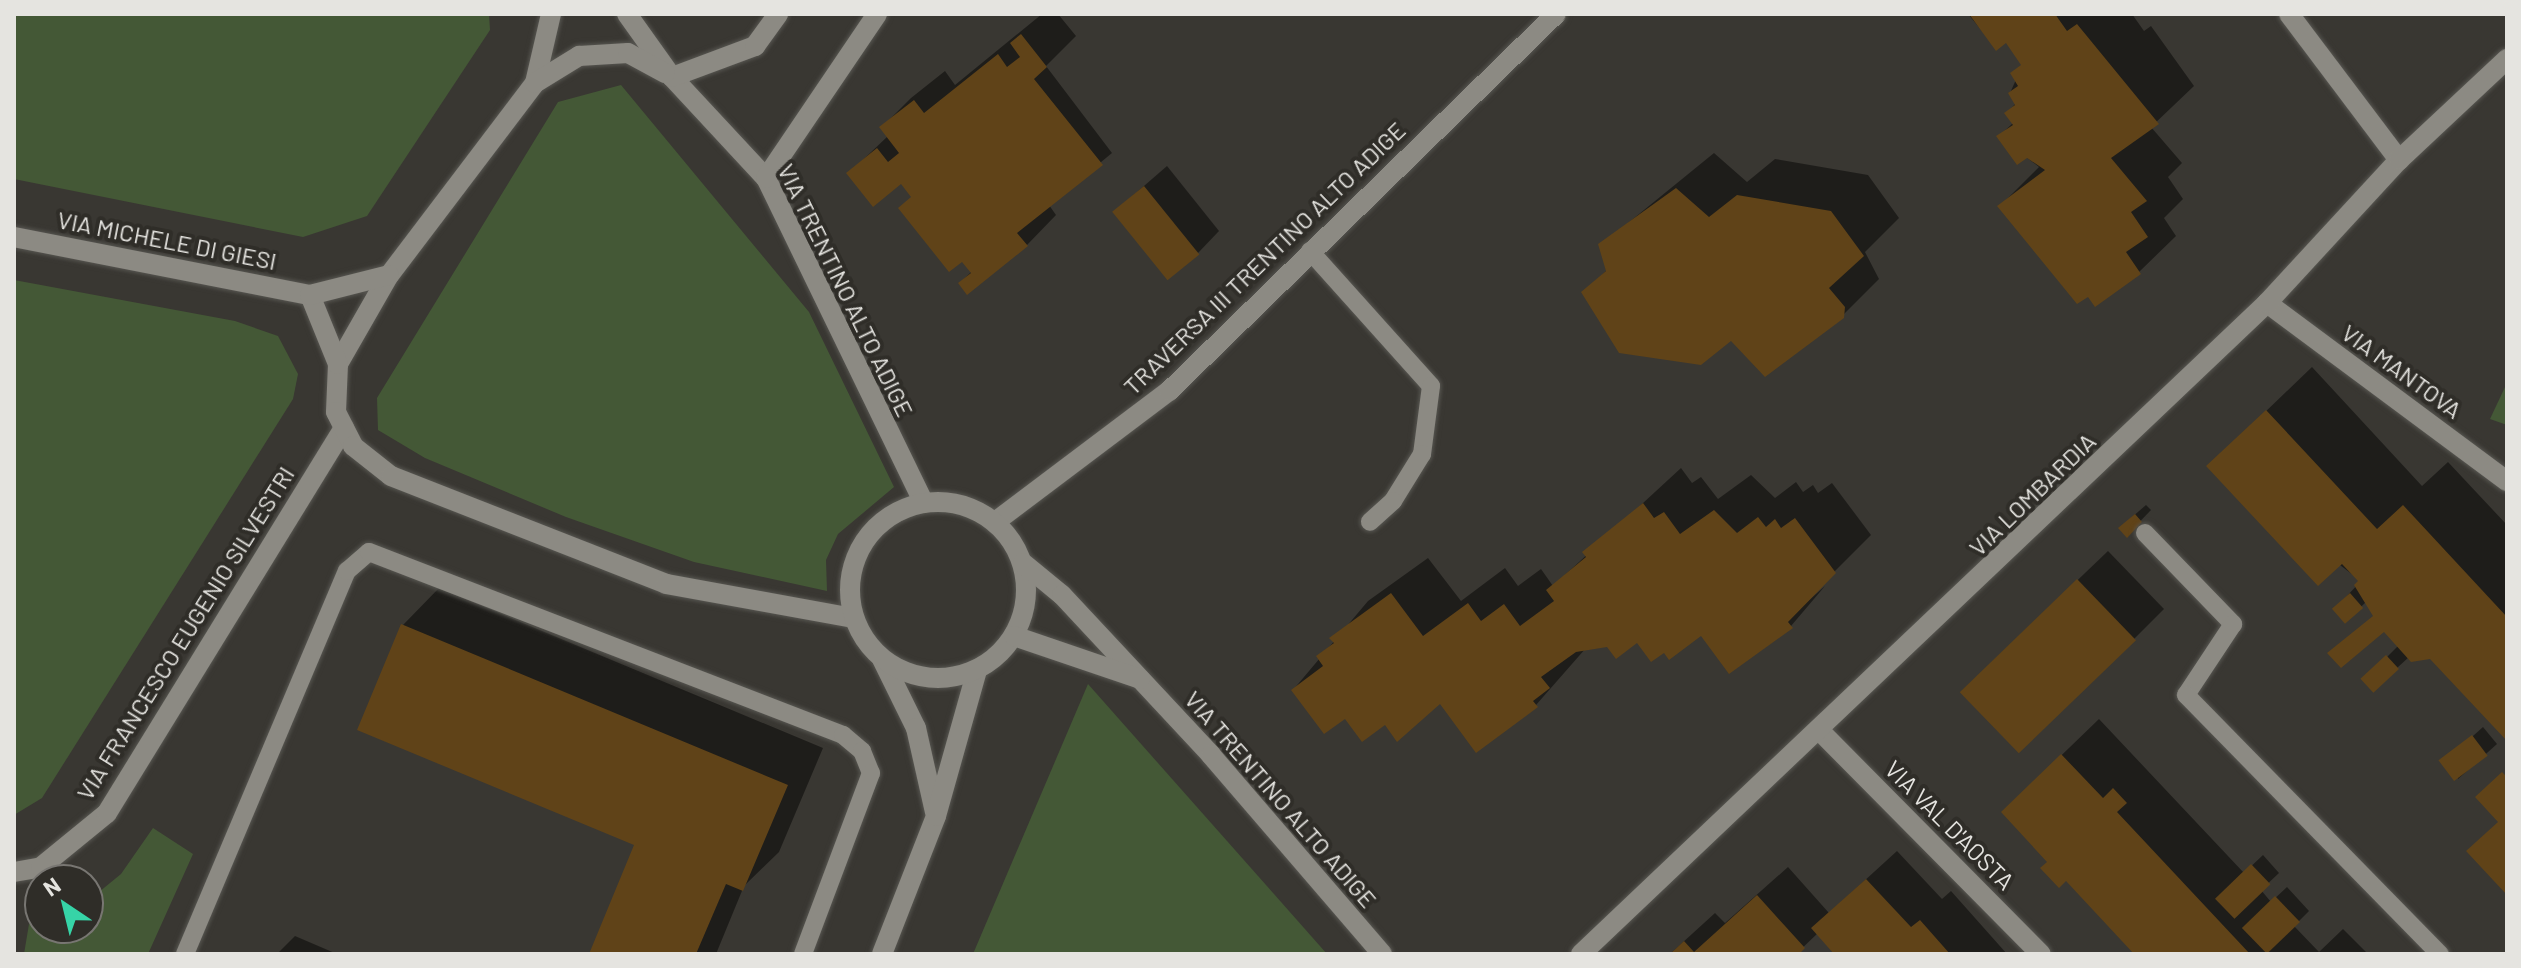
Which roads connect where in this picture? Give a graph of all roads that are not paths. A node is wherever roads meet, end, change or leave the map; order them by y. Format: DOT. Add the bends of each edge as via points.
graph roads {
  1 [pos="551,14"];
  2 [pos="627,14"];
  3 [pos="778,14"];
  4 [pos="877,14"];
  5 [pos="1556,14"];
  6 [pos="2289,14"];
  7 [pos="2507,59"];
  8 [pos="672,77"];
  9 [pos="535,83"];
  10 [pos="2399,160"];
  11 [pos="766,178"];
  12 [pos="14,237"];
  13 [pos="1310,251"];
  14 [pos="389,275"];
  15 [pos="310,295"];
  16 [pos="2267,303"];
  17 [pos="338,364"];
  18 [pos="344,428"];
  19 [pos="2507,481"];
  20 [pos="924,503"];
  21 [pos="995,522"];
  22 [pos="1370,522"];
  23 [pos="2145,533"];
  24 [pos="1023,563"];
  25 [pos="853,618"];
  26 [pos="1014,636"];
  27 [pos="882,659"];
  28 [pos="977,670"];
  29 [pos="1140,679"];
  30 [pos="1822,733"];
  31 [pos="936,816"];
  32 [pos="14,872"];
  33 [pos="185,954"];
  34 [pos="803,954"];
  35 [pos="882,954"];
  36 [pos="1382,954"];
  37 [pos="1581,954"];
  38 [pos="2041,954"];
  39 [pos="2440,954"];
  1 -- 9 [label="street"];
  2 -- 8 [label="street"];
  3 -- 8 [label="street" via="755,46"];
  4 -- 11 [label="street"];
  5 -- 13 [label="street, TRAVERSA III TRENTINO ALTO ADIGE"];
  6 -- 10 [label="street"];
  7 -- 10 [label="street, VIA LOMBARDIA"];
  8 -- 9 [label="street" via="628,53 579,56"];
  8 -- 11 [label="street, VIA TRENTINO ALTO ADIGE"];
  9 -- 14 [label="street"];
  10 -- 16 [label="street, VIA LOMBARDIA"];
  11 -- 20 [label="street, VIA TRENTINO ALTO ADIGE"];
  12 -- 15 [label="street, VIA MICHELE DI GIESI"];
  13 -- 21 [label="street, TRAVERSA III TRENTINO ALTO ADIGE" via="1121,433"];
  13 -- 22 [label="lane" via="1431,386 1422,454 1393,501"];
  14 -- 15 [label="street"];
  14 -- 17 [label="street"];
  15 -- 17 [label="street"];
  16 -- 19 [label="street, VIA MANTOVA"];
  16 -- 30 [label="street, VIA LOMBARDIA"];
  17 -- 18 [label="street" via="336,412"];
  18 -- 25 [label="street" via="353,446 391,476 666,584"];
  18 -- 32 [label="street, VIA FRANCESCO EUGENIO SILVESTRI" via="107,813 41,867"];
  20 -- 21 [label="street" via="973,509"];
  20 -- 25 [label="street" via="899,510 862,544 849,592"];
  21 -- 24 [label="street"];
  23 -- 39 [label="lane" via="2233,624 2186,695"];
  24 -- 26 [label="street" via="1024,613"];
  24 -- 29 [label="street, VIA TRENTINO ALTO ADIGE"];
  25 -- 27 [label="street"];
  26 -- 28 [label="street"];
  26 -- 29 [label="street, VIA TRENTINO ALTO ADIGE"];
  27 -- 28 [label="street" via="927,679"];
  27 -- 31 [label="street" via="916,728"];
  28 -- 31 [label="street"];
  29 -- 36 [label="street, VIA TRENTINO ALTO ADIGE"];
  30 -- 37 [label="street, VIA LOMBARDIA"];
  30 -- 38 [label="street, VIA VAL D'AOSTA"];
  31 -- 35 [label="street"];
  33 -- 34 [label="lane" via="347,571 369,552 843,735 862,751 871,773"];
}
